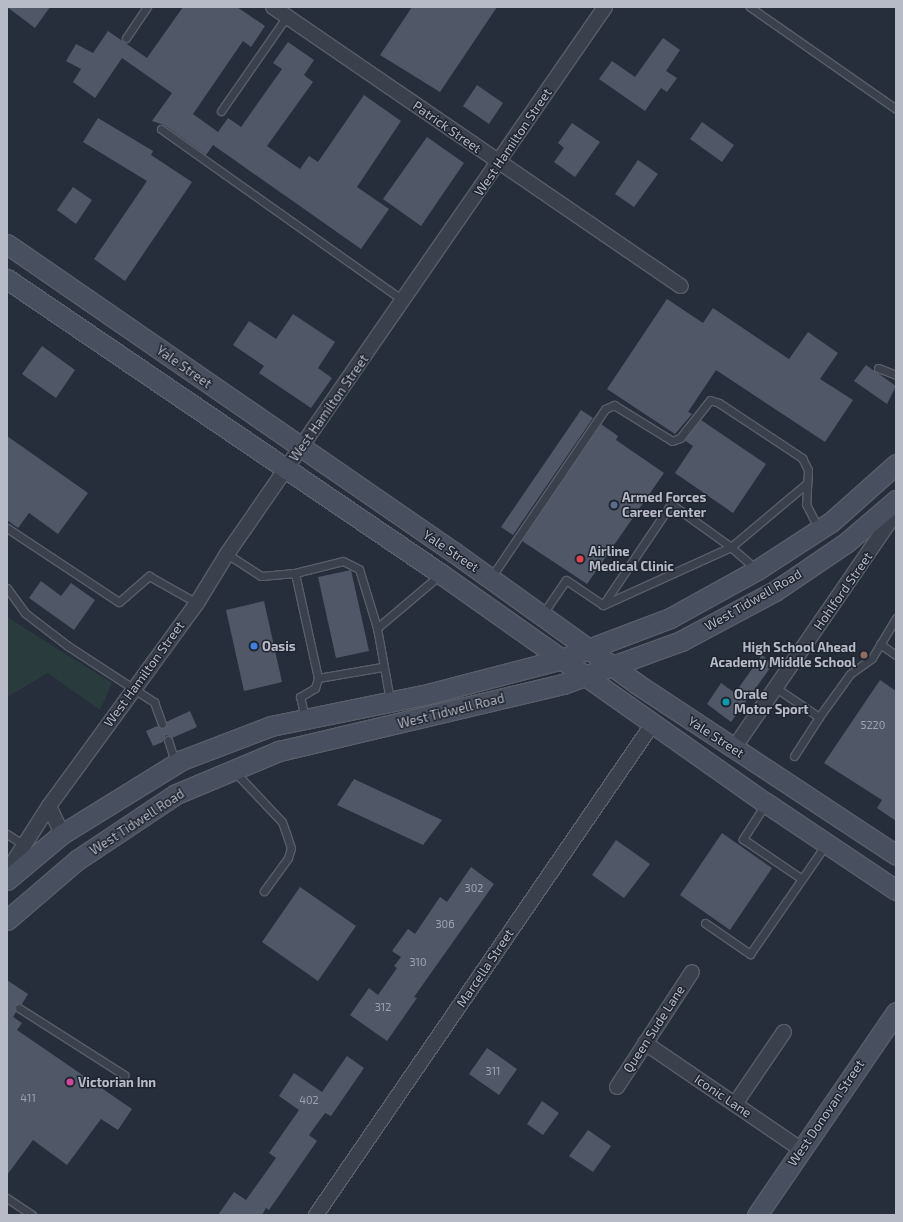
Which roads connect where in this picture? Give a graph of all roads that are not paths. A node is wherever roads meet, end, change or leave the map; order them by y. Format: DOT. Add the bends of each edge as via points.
graph roads {
  1 [pos="147,7"];
  2 [pos="273,7"];
  3 [pos="605,7"];
  4 [pos="750,7"];
  5 [pos="287,16"];
  6 [pos="126,38"];
  7 [pos="896,109"];
  8 [pos="221,111"];
  9 [pos="161,130"];
  10 [pos="499,163"];
  11 [pos="7,244"];
  12 [pos="7,279"];
  13 [pos="681,286"];
  14 [pos="74,290"];
  15 [pos="404,302"];
  16 [pos="57,314"];
  17 [pos="878,368"];
  18 [pos="896,375"];
  19 [pos="301,449"];
  20 [pos="896,464"];
  21 [pos="286,470"];
  22 [pos="806,484"];
  23 [pos="896,500"];
  24 [pos="896,512"];
  25 [pos="825,526"];
  26 [pos="7,528"];
  27 [pos="847,542"];
  28 [pos="731,547"];
  29 [pos="455,553"];
  30 [pos="227,554"];
  31 [pos="757,570"];
  32 [pos="295,573"];
  33 [pos="441,574"];
  34 [pos="490,579"];
  35 [pos="7,588"];
  36 [pos="197,603"];
  37 [pos="603,605"];
  38 [pos="542,615"];
  39 [pos="894,621"];
  40 [pos="377,628"];
  41 [pos="880,644"];
  42 [pos="590,649"];
  43 [pos="896,655"];
  44 [pos="562,659"];
  45 [pos="613,665"];
  46 [pos="382,667"];
  47 [pos="588,677"];
  48 [pos="318,678"];
  49 [pos="134,688"];
  50 [pos="776,688"];
  51 [pos="390,702"];
  52 [pos="819,717"];
  53 [pos="305,721"];
  54 [pos="654,722"];
  55 [pos="162,724"];
  56 [pos="168,740"];
  57 [pos="308,745"];
  58 [pos="734,748"];
  59 [pos="794,756"];
  60 [pos="176,764"];
  61 [pos="232,769"];
  62 [pos="766,803"];
  63 [pos="49,806"];
  64 [pos="7,834"];
  65 [pos="62,834"];
  66 [pos="827,843"];
  67 [pos="24,845"];
  68 [pos="896,855"];
  69 [pos="78,860"];
  70 [pos="7,872"];
  71 [pos="802,879"];
  72 [pos="7,880"];
  73 [pos="896,890"];
  74 [pos="264,891"];
  75 [pos="7,920"];
  76 [pos="705,923"];
  77 [pos="692,972"];
  78 [pos="19,1008"];
  79 [pos="896,1012"];
  80 [pos="784,1032"];
  81 [pos="645,1043"];
  82 [pos="124,1075"];
  83 [pos="617,1087"];
  84 [pos="735,1104"];
  85 [pos="802,1150"];
  86 [pos="7,1198"];
  87 [pos="32,1215"];
  88 [pos="316,1215"];
  89 [pos="756,1215"];
  1 -- 6 [label="lane"];
  2 -- 5 [label="street, Patrick Street"];
  3 -- 10 [label="street, West Hamilton Street"];
  4 -- 7 [label="lane"];
  5 -- 8 [label="lane"];
  5 -- 10 [label="street, Patrick Street"];
  9 -- 15 [label="lane"];
  10 -- 13 [label="street, Patrick Street"];
  10 -- 15 [label="street, West Hamilton Street"];
  11 -- 14 [label="main road, Yale Street"];
  12 -- 16 [label="main road, Yale Street"];
  14 -- 16 [label="main road"];
  14 -- 19 [label="main road, Yale Street"];
  15 -- 19 [label="street, West Hamilton Street"];
  16 -- 21 [label="main road, Yale Street"];
  17 -- 18 [label="lane"];
  19 -- 21 [label="street, West Hamilton Street"];
  19 -- 29 [label="main road, Yale Street"];
  20 -- 25 [label="main road, West Tidwell Road"];
  21 -- 30 [label="street, West Hamilton Street"];
  21 -- 33 [label="main road, Yale Street"];
  22 -- 25 [label="lane" via="806,504"];
  22 -- 28 [label="lane"];
  22 -- 34 [label="lane" via="808,470 802,458 719,403 710,400 680,438 672,441 614,404 606,409"];
  23 -- 27 [label="main road, West Tidwell Road"];
  24 -- 50 [label="street, Hohlford Street"];
  25 -- 27 [label="main road"];
  25 -- 31 [label="main road, West Tidwell Road"];
  26 -- 36 [label="lane" via="120,602 149,576"];
  27 -- 45 [label="main road, West Tidwell Road" via="775,591 688,637"];
  28 -- 31 [label="lane"];
  28 -- 37 [label="lane"];
  28 -- 37 [label="lane" via="671,504"];
  29 -- 33 [label="main road"];
  29 -- 34 [label="main road, Yale Street"];
  30 -- 32 [label="lane" via="261,576"];
  30 -- 36 [label="street, West Hamilton Street"];
  31 -- 42 [label="main road, West Tidwell Road" via="670,618"];
  32 -- 40 [label="lane" via="343,561 359,569"];
  32 -- 48 [label="lane"];
  33 -- 40 [label="lane"];
  33 -- 44 [label="main road, Yale Street"];
  34 -- 38 [label="main road, Yale Street"];
  35 -- 49 [label="lane" via="25,613 68,646"];
  36 -- 49 [label="street, West Hamilton Street"];
  37 -- 38 [label="lane" via="566,580"];
  38 -- 42 [label="main road, Yale Street"];
  39 -- 41 [label="lane"];
  40 -- 46 [label="lane"];
  41 -- 43 [label="lane"];
  41 -- 52 [label="lane" via="872,658 850,674"];
  42 -- 44 [label="main road, West Tidwell Road"];
  42 -- 45 [label="main road, Yale Street"];
  44 -- 47 [label="main road, Yale Street"];
  44 -- 51 [label="main road, West Tidwell Road"];
  45 -- 47 [label="main road, West Tidwell Road"];
  45 -- 58 [label="main road, Yale Street"];
  46 -- 48 [label="lane"];
  46 -- 51 [label="lane"];
  47 -- 54 [label="main road, Yale Street"];
  47 -- 57 [label="main road, West Tidwell Road"];
  48 -- 53 [label="lane" via="315,688 300,698"];
  49 -- 55 [label="lane" via="154,702"];
  49 -- 63 [label="street, West Hamilton Street"];
  50 -- 52 [label="lane"];
  50 -- 58 [label="street, Hohlford Street"];
  51 -- 53 [label="main road, West Tidwell Road"];
  52 -- 59 [label="lane"];
  53 -- 57 [label="main road"];
  53 -- 60 [label="main road, West Tidwell Road" via="271,726"];
  54 -- 62 [label="main road, Yale Street"];
  54 -- 88 [label="street, Marcella Street"];
  56 -- 60 [label="lane"];
  57 -- 61 [label="main road, West Tidwell Road" via="279,751"];
  58 -- 68 [label="main road, Yale Street"];
  60 -- 65 [label="main road, West Tidwell Road"];
  61 -- 69 [label="main road, West Tidwell Road" via="176,794"];
  61 -- 74 [label="lane" via="282,822 288,836 291,848 288,858"];
  62 -- 66 [label="main road, Yale Street"];
  62 -- 71 [label="lane" via="743,838"];
  63 -- 65 [label="street"];
  63 -- 67 [label="street, West Hamilton Street"];
  64 -- 67 [label="lane"];
  65 -- 69 [label="main road"];
  65 -- 72 [label="main road, West Tidwell Road"];
  66 -- 71 [label="lane"];
  66 -- 73 [label="main road, Yale Street"];
  67 -- 70 [label="street, West Hamilton Street"];
  69 -- 75 [label="main road, West Tidwell Road"];
  71 -- 76 [label="lane" via="750,954"];
  77 -- 81 [label="street, Queen Sude Lane"];
  78 -- 82 [label="lane"];
  79 -- 85 [label="main road, West Donovan Street"];
  80 -- 84 [label="street"];
  81 -- 83 [label="street, Queen Sude Lane"];
  81 -- 84 [label="street, Iconic Lane"];
  84 -- 85 [label="street, Iconic Lane"];
  85 -- 89 [label="main road, West Donovan Street"];
  86 -- 87 [label="lane"];
}
